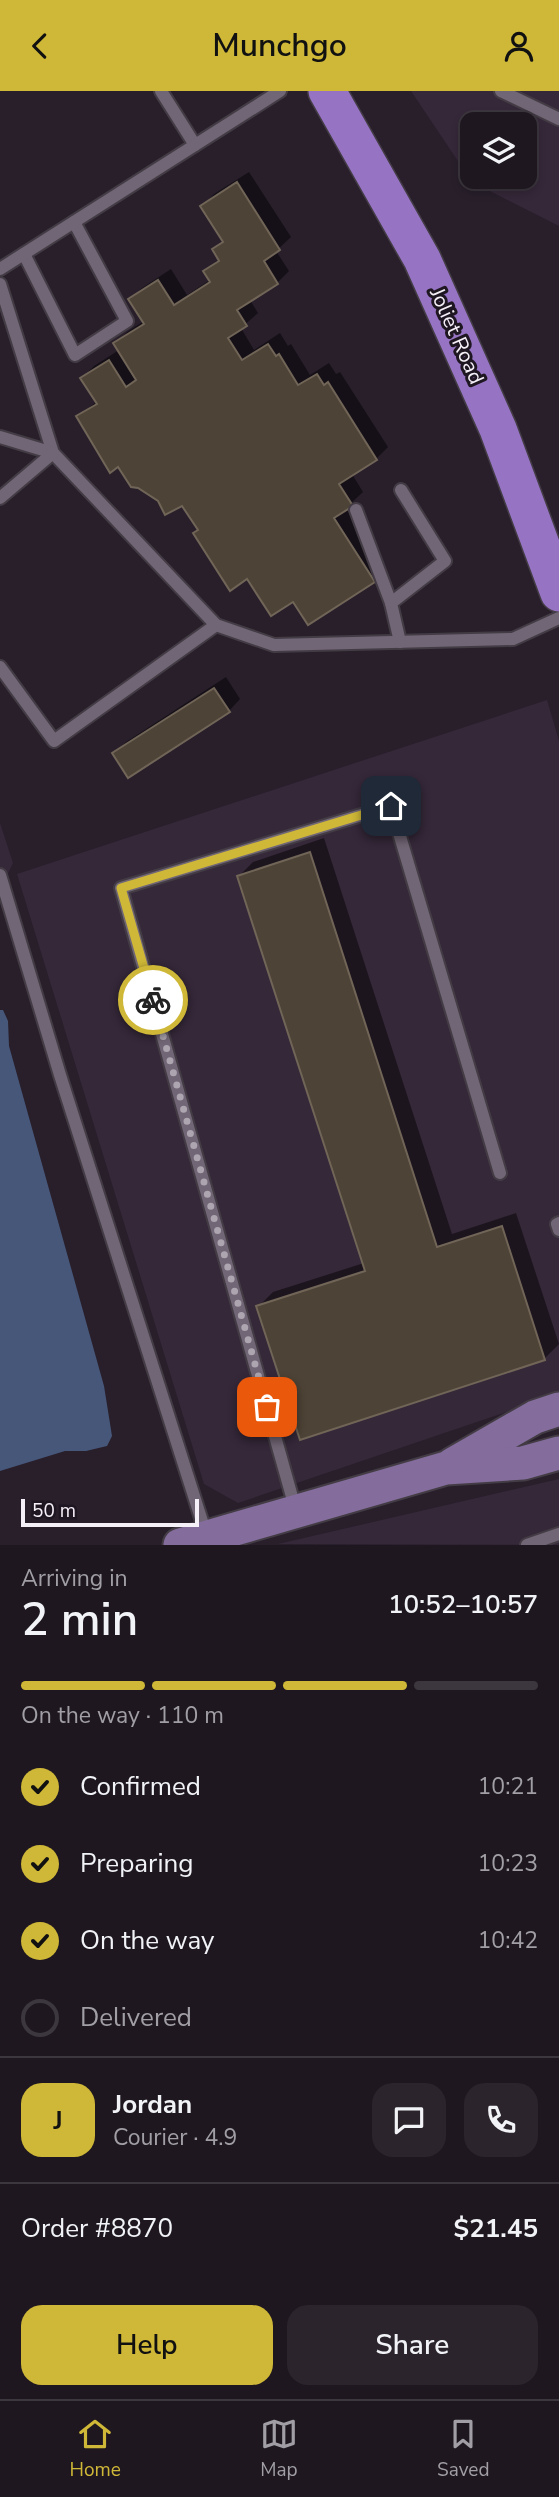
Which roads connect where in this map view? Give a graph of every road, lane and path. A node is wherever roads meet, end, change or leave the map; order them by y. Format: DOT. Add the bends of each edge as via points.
graph roads {
  1 [pos="161,91"];
  2 [pos="280,91"];
  3 [pos="327,91"];
  4 [pos="501,91"];
  5 [pos="559,119"];
  6 [pos="195,145"];
  7 [pos="74,222"];
  8 [pos="24,254"];
  9 [pos="0,269"];
  10 [pos="0,284"];
  11 [pos="0,437"];
  12 [pos="53,453"];
  13 [pos="401,490"];
  14 [pos="0,498"];
  15 [pos="356,510"];
  16 [pos="559,593"];
  17 [pos="391,603"];
  18 [pos="559,618"];
  19 [pos="216,625"];
  20 [pos="400,642"];
  21 [pos="0,667"];
  22 [pos="0,875"];
  23 [pos="500,1173"];
  24 [pos="559,1223"];
  25 [pos="559,1230"];
  26 [pos="559,1409"];
  27 [pos="559,1453"];
  28 [pos="446,1468"];
  29 [pos="296,1511"];
  30 [pos="559,1534"];
  31 [pos="194,1541"];
  32 [pos="527,1545"];
  1 -- 6 [label="lane"];
  2 -- 6 [label="lane"];
  3 -- 16 [label="main road, Joliet Road" via="422,259 498,429"];
  4 -- 5 [label="lane"];
  6 -- 7 [label="lane"];
  7 -- 8 [label="lane"];
  7 -- 8 [label="lane" via="127,321 75,355"];
  8 -- 9 [label="lane"];
  10 -- 12 [label="lane"];
  11 -- 12 [label="lane"];
  12 -- 14 [label="lane"];
  12 -- 19 [label="lane"];
  13 -- 17 [label="lane" via="445,561"];
  15 -- 17 [label="lane"];
  17 -- 20 [label="lane"];
  18 -- 20 [label="lane" via="513,639"];
  19 -- 20 [label="lane" via="274,645"];
  19 -- 21 [label="lane" via="54,741"];
  22 -- 31 [label="lane"];
  23 -- 29 [label="lane" via="391,806 121,888"];
  24 -- 25 [label="lane"];
  26 -- 28 [label="street" via="534,1417"];
  27 -- 28 [label="street" via="523,1464"];
  28 -- 29 [label="street"];
  29 -- 31 [label="street"];
  30 -- 32 [label="lane"];
}
